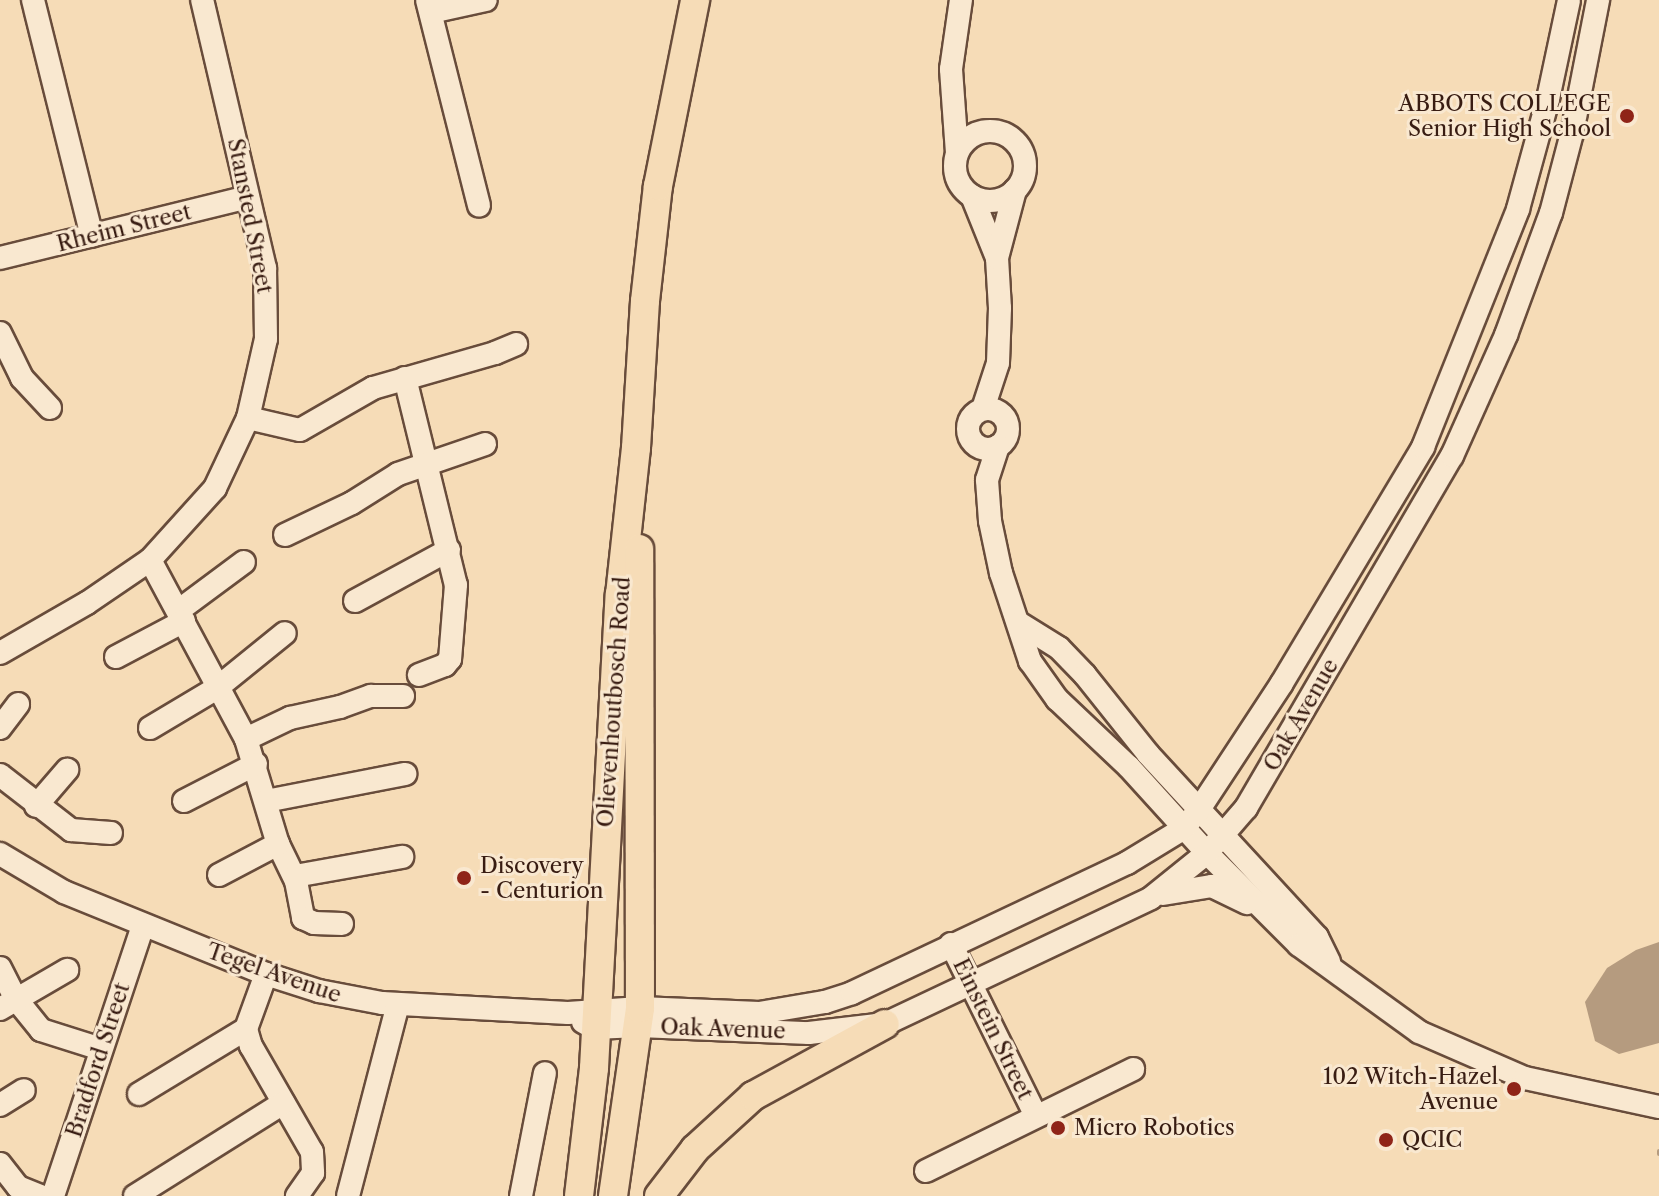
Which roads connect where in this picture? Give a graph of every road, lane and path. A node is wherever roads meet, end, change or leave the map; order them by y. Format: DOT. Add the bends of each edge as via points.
graph roads {
  1 [pos="33,0"];
  2 [pos="202,0"];
  3 [pos="486,0"];
  4 [pos="695,0"];
  5 [pos="961,0"];
  6 [pos="1569,0"];
  7 [pos="1598,0"];
  8 [pos="429,6"];
  9 [pos="954,100"];
  10 [pos="977,133"];
  11 [pos="957,153"];
  12 [pos="1015,190"];
  13 [pos="972,196"];
  14 [pos="248,197"];
  15 [pos="479,206"];
  16 [pos="92,236"];
  17 [pos="0,258"];
  18 [pos="997,258"];
  19 [pos="0,333"];
  20 [pos="516,344"];
  21 [pos="405,378"];
  22 [pos="50,408"];
  23 [pos="992,411"];
  24 [pos="248,418"];
  25 [pos="973,443"];
  26 [pos="485,444"];
  27 [pos="998,446"];
  28 [pos="636,448"];
  29 [pos="428,464"];
  30 [pos="987,480"];
  31 [pos="285,535"];
  32 [pos="449,550"];
  33 [pos="150,560"];
  34 [pos="244,562"];
  35 [pos="355,601"];
  36 [pos="181,616"];
  37 [pos="1019,623"];
  38 [pos="285,633"];
  39 [pos="0,653"];
  40 [pos="116,657"];
  41 [pos="419,675"];
  42 [pos="1279,687"];
  43 [pos="217,688"];
  44 [pos="403,696"];
  45 [pos="1309,703"];
  46 [pos="18,704"];
  47 [pos="0,728"];
  48 [pos="150,728"];
  49 [pos="246,739"];
  50 [pos="256,764"];
  51 [pos="67,770"];
  52 [pos="405,774"];
  53 [pos="0,775"];
  54 [pos="184,801"];
  55 [pos="266,801"];
  56 [pos="36,806"];
  57 [pos="1198,811"];
  58 [pos="1183,829"];
  59 [pos="111,833"];
  60 [pos="1225,834"];
  61 [pos="278,844"];
  62 [pos="1207,853"];
  63 [pos="0,854"];
  64 [pos="402,857"];
  65 [pos="219,875"];
  66 [pos="295,876"];
  67 [pos="1151,898"];
  68 [pos="1272,918"];
  69 [pos="342,924"];
  70 [pos="143,925"];
  71 [pos="951,944"];
  72 [pos="1329,964"];
  73 [pos="0,968"];
  74 [pos="67,970"];
  75 [pos="266,974"];
  76 [pos="969,985"];
  77 [pos="8,1004"];
  78 [pos="398,1004"];
  79 [pos="586,1017"];
  80 [pos="639,1017"];
  81 [pos="885,1024"];
  82 [pos="246,1029"];
  83 [pos="101,1049"];
  84 [pos="1133,1069"];
  85 [pos="545,1073"];
  86 [pos="24,1090"];
  87 [pos="139,1094"];
  88 [pos="283,1103"];
  89 [pos="0,1105"];
  90 [pos="1659,1107"];
  91 [pos="1035,1114"];
  92 [pos="0,1164"];
  93 [pos="926,1171"];
  94 [pos="40,1196"];
  95 [pos="53,1196"];
  96 [pos="135,1196"];
  97 [pos="297,1196"];
  98 [pos="348,1196"];
  99 [pos="521,1196"];
  100 [pos="579,1196"];
  101 [pos="613,1196"];
  102 [pos="659,1196"];
  1 -- 16 [label="street"];
  2 -- 14 [label="street, Stansted Street"];
  3 -- 8 [label="street"];
  4 -- 28 [label="main road, Olievenhoutbosch Road" via="658,186"];
  5 -- 9 [label="street" via="951,69"];
  6 -- 42 [label="street, Oak Avenue" via="1518,209 1432,429"];
  7 -- 45 [label="street, Oak Avenue" via="1551,213 1506,335 1452,456"];
  8 -- 15 [label="street"];
  9 -- 10 [label="street"];
  9 -- 11 [label="street"];
  10 -- 11 [label="street"];
  10 -- 12 [label="street" via="999,132 1019,146 1025,168"];
  11 -- 13 [label="street" via="958,180"];
  12 -- 13 [label="street" via="994,201"];
  12 -- 18 [label="street"];
  13 -- 18 [label="street"];
  14 -- 16 [label="street, Rheim Street"];
  14 -- 24 [label="street, Stansted Street" via="265,268 267,317 264,361"];
  16 -- 17 [label="street, Rheim Street"];
  18 -- 23 [label="street" via="1000,324"];
  19 -- 22 [label="street" via="22,378"];
  20 -- 21 [label="street"];
  21 -- 24 [label="street" via="373,388 300,430"];
  21 -- 29 [label="street"];
  23 -- 25 [label="street" via="969,424"];
  23 -- 27 [label="street" via="1008,430"];
  24 -- 33 [label="street, Stansted Street" via="215,488"];
  25 -- 27 [label="street" via="986,449"];
  25 -- 30 [label="street"];
  26 -- 29 [label="street"];
  27 -- 30 [label="street"];
  28 -- 79 [label="main road, Olievenhoutbosch Road"];
  28 -- 80 [label="main road, Olievenhoutbosch Road" via="641,585"];
  29 -- 31 [label="street" via="398,474"];
  29 -- 32 [label="street"];
  30 -- 37 [label="street" via="994,546"];
  32 -- 35 [label="street"];
  32 -- 41 [label="street" via="457,594 450,659"];
  33 -- 36 [label="street"];
  33 -- 39 [label="street, Stansted Street"];
  34 -- 36 [label="street"];
  36 -- 40 [label="street"];
  36 -- 43 [label="street"];
  37 -- 57 [label="street" via="1059,648 1085,675"];
  37 -- 58 [label="street" via="1037,674"];
  38 -- 43 [label="street"];
  42 -- 45 [label="street"];
  42 -- 57 [label="street, Oak Avenue"];
  43 -- 48 [label="street"];
  43 -- 49 [label="street"];
  44 -- 49 [label="street" via="371,696 290,718"];
  45 -- 60 [label="street, Oak Avenue"];
  46 -- 47 [label="street"];
  49 -- 50 [label="street"];
  50 -- 54 [label="street"];
  50 -- 55 [label="street"];
  51 -- 56 [label="street"];
  52 -- 55 [label="street"];
  53 -- 56 [label="street"];
  55 -- 61 [label="street"];
  56 -- 59 [label="street" via="71,830"];
  57 -- 58 [label="street, Oak Avenue"];
  57 -- 60 [label="street"];
  58 -- 62 [label="street"];
  58 -- 71 [label="street, Oak Avenue" via="1095,879"];
  60 -- 62 [label="street, Oak Avenue"];
  60 -- 72 [label="street" via="1317,937"];
  61 -- 65 [label="street"];
  61 -- 66 [label="street"];
  62 -- 67 [label="street, Oak Avenue"];
  62 -- 68 [label="street"];
  63 -- 70 [label="street, Tegel Avenue" via="64,892"];
  64 -- 66 [label="street"];
  66 -- 69 [label="street" via="303,918"];
  67 -- 68 [label="street" via="1212,886"];
  67 -- 76 [label="street, Oak Avenue"];
  68 -- 72 [label="street" via="1299,945"];
  70 -- 75 [label="street, Tegel Avenue"];
  70 -- 83 [label="street, Bradford Street"];
  71 -- 76 [label="street, Einstein Street"];
  71 -- 80 [label="street, Oak Avenue" via="852,993 808,1006"];
  72 -- 90 [label="street" via="1387,1011 1460,1053 1525,1078"];
  73 -- 77 [label="street"];
  74 -- 77 [label="street"];
  75 -- 78 [label="street, Tegel Avenue" via="357,1001"];
  75 -- 82 [label="street"];
  76 -- 81 [label="street, Oak Avenue"];
  76 -- 91 [label="street, Einstein Street"];
  77 -- 83 [label="street" via="46,1034"];
  78 -- 79 [label="street, Tegel Avenue"];
  78 -- 98 [label="street"];
  79 -- 80 [label="street, Tegel Avenue"];
  79 -- 100 [label="main road, Olievenhoutbosch Road" via="594,1068"];
  80 -- 81 [label="street, Oak Avenue" via="809,1033"];
  80 -- 101 [label="main road, Olievenhoutbosch Road"];
  81 -- 102 [label="main road" via="753,1096 695,1149"];
  82 -- 87 [label="street"];
  82 -- 88 [label="street"];
  83 -- 95 [label="street, Bradford Street"];
  84 -- 91 [label="street, Einstein Street"];
  85 -- 99 [label="street"];
  86 -- 89 [label="street"];
  88 -- 96 [label="street"];
  88 -- 97 [label="street" via="314,1164 308,1184"];
  91 -- 93 [label="street, Einstein Street"];
  92 -- 94 [label="street" via="18,1187"];
}
